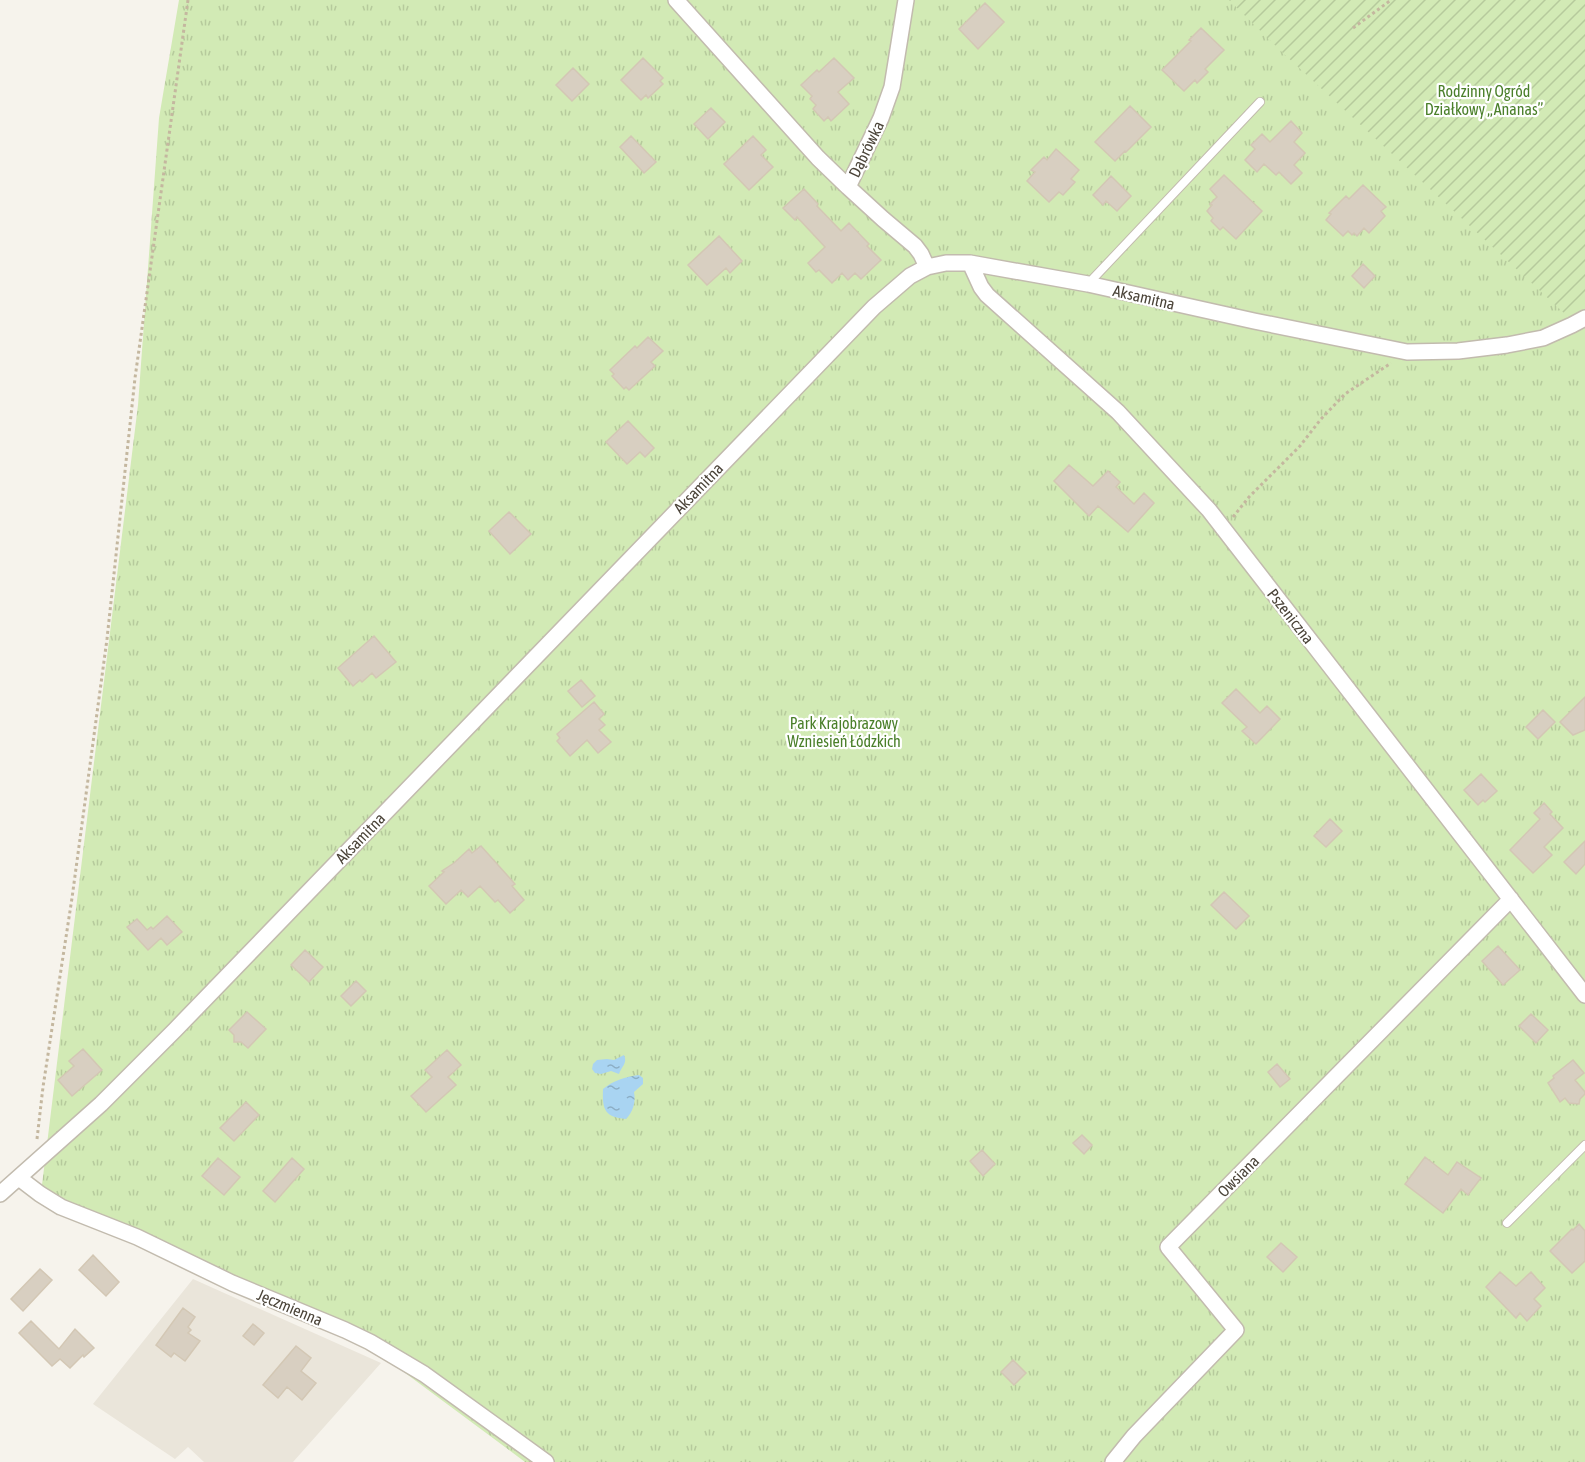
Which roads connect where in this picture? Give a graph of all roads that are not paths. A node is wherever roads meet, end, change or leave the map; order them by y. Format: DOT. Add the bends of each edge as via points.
graph roads {
  1 [pos="676,0"];
  2 [pos="906,0"];
  3 [pos="1260,102"];
  4 [pos="848,187"];
  5 [pos="970,263"];
  6 [pos="927,267"];
  7 [pos="1088,284"];
  8 [pos="1585,318"];
  9 [pos="1511,899"];
  10 [pos="1585,995"];
  11 [pos="1585,1145"];
  12 [pos="19,1178"];
  13 [pos="0,1194"];
  14 [pos="1507,1223"];
  15 [pos="546,1462"];
  16 [pos="1113,1462"];
  1 -- 4 [label="street" via="818,159"];
  2 -- 4 [label="street, Dąbrówka" via="892,87"];
  3 -- 7 [label="lane"];
  4 -- 6 [label="street, Dąbrówka" via="915,246"];
  5 -- 6 [label="street, Aksamitna"];
  5 -- 7 [label="street, Aksamitna"];
  5 -- 9 [label="street, Pszeniczna" via="987,295 1118,412 1209,510"];
  6 -- 12 [label="street, Aksamitna" via="910,276 874,307 175,1030"];
  7 -- 8 [label="street, Aksamitna" via="1407,352 1507,345 1543,338"];
  9 -- 10 [label="street, Pszeniczna"];
  9 -- 16 [label="street, Owsiana" via="1168,1247 1236,1330"];
  11 -- 14 [label="lane"];
  12 -- 13 [label="street, Aksamitna"];
  12 -- 15 [label="street, Jęczmienna" via="62,1207 370,1342 423,1374"];
}
